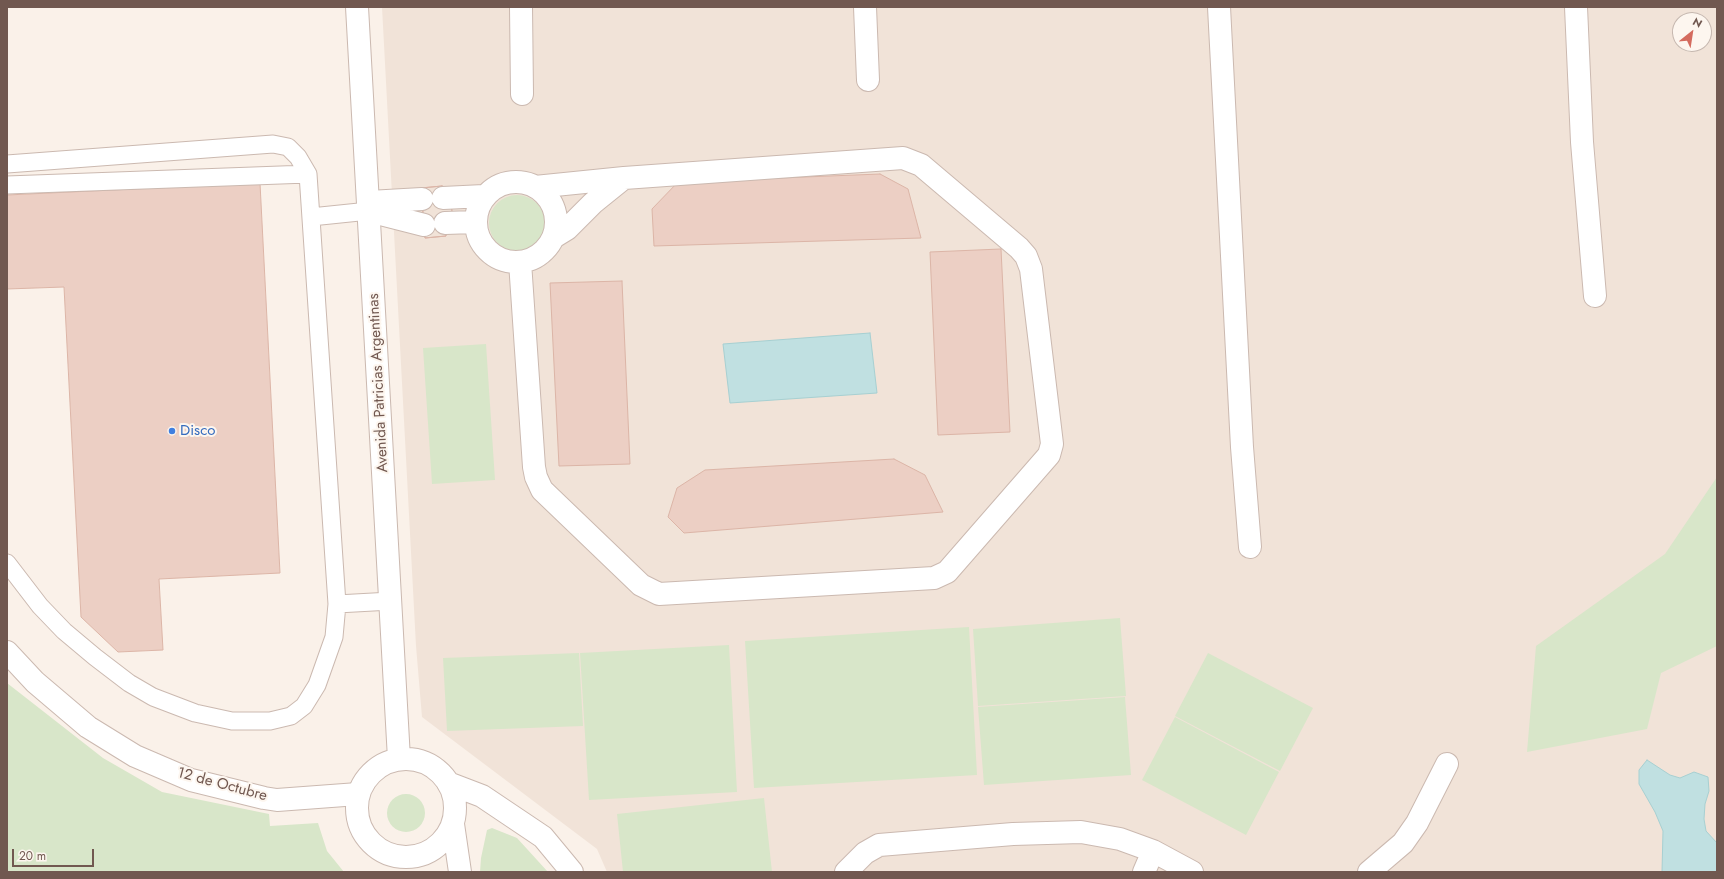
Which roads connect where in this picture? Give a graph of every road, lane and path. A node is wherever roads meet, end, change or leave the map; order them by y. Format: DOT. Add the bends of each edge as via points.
graph roads {
  1 [pos="358,7"];
  2 [pos="521,7"];
  3 [pos="865,7"];
  4 [pos="1219,7"];
  5 [pos="1576,7"];
  6 [pos="868,80"];
  7 [pos="522,94"];
  8 [pos="7,164"];
  9 [pos="308,174"];
  10 [pos="624,178"];
  11 [pos="7,185"];
  12 [pos="534,187"];
  13 [pos="484,196"];
  14 [pos="443,198"];
  15 [pos="422,199"];
  16 [pos="369,206"];
  17 [pos="311,217"];
  18 [pos="475,222"];
  19 [pos="554,237"];
  20 [pos="520,262"];
  21 [pos="1594,296"];
  22 [pos="1250,547"];
  23 [pos="7,563"];
  24 [pos="391,601"];
  25 [pos="337,604"];
  26 [pos="7,652"];
  27 [pos="399,759"];
  28 [pos="1447,764"];
  29 [pos="448,782"];
  30 [pos="358,794"];
  31 [pos="453,824"];
  32 [pos="364,834"];
  33 [pos="1153,851"];
  34 [pos="390,872"];
  35 [pos="460,872"];
  36 [pos="572,872"];
  37 [pos="846,872"];
  38 [pos="1144,872"];
  39 [pos="1192,872"];
  40 [pos="1369,872"];
  1 -- 16 [label="street, Avenida Patricias Argentinas"];
  2 -- 7 [label="street"];
  3 -- 6 [label="street"];
  4 -- 22 [label="street"];
  5 -- 21 [label="street" via="1582,142"];
  8 -- 9 [label="lane" via="273,144 288,147 298,157"];
  9 -- 11 [label="lane"];
  9 -- 17 [label="lane"];
  10 -- 12 [label="street"];
  10 -- 19 [label="street" via="593,203 567,229"];
  10 -- 20 [label="street" via="903,158 921,164 1026,256 1031,269 1052,444 1049,455 946,572 934,578 659,594 641,585 542,490 536,477"];
  12 -- 13 [label="street" via="521,182 508,183 495,187"];
  12 -- 19 [label="street" via="544,194 553,208 556,226"];
  13 -- 14 [label="street"];
  13 -- 18 [label="street" via="477,208"];
  15 -- 16 [label="street"];
  16 -- 17 [label="lane"];
  16 -- 18 [label="street" via="435,224"];
  16 -- 24 [label="street, Avenida Patricias Argentinas"];
  17 -- 25 [label="lane"];
  18 -- 20 [label="street" via="484,247 494,256 506,262"];
  19 -- 20 [label="street" via="550,245 537,257"];
  23 -- 25 [label="lane" via="40,606 64,631 129,683 153,697 195,713 232,721 270,721 291,716 304,706 317,685 334,637"];
  24 -- 25 [label="lane"];
  24 -- 27 [label="street, Avenida Patricias Argentinas"];
  26 -- 30 [label="street, 12 de Octubre" via="35,682 88,727 135,756 191,780 277,800"];
  27 -- 29 [label="street" via="413,759 427,764 439,771"];
  27 -- 30 [label="street" via="373,770"];
  28 -- 40 [label="street" via="1417,823 1403,843"];
  29 -- 31 [label="street" via="454,796"];
  29 -- 36 [label="street" via="482,796 543,837"];
  30 -- 32 [label="street" via="356,808"];
  31 -- 32 [label="street" via="437,846 425,854 412,857 384,853"];
  31 -- 35 [label="street"];
  32 -- 34 [label="street"];
  33 -- 37 [label="street" via="1120,839 1081,832 1013,834 879,845 865,853"];
  33 -- 38 [label="street"];
  33 -- 39 [label="street"];
}
